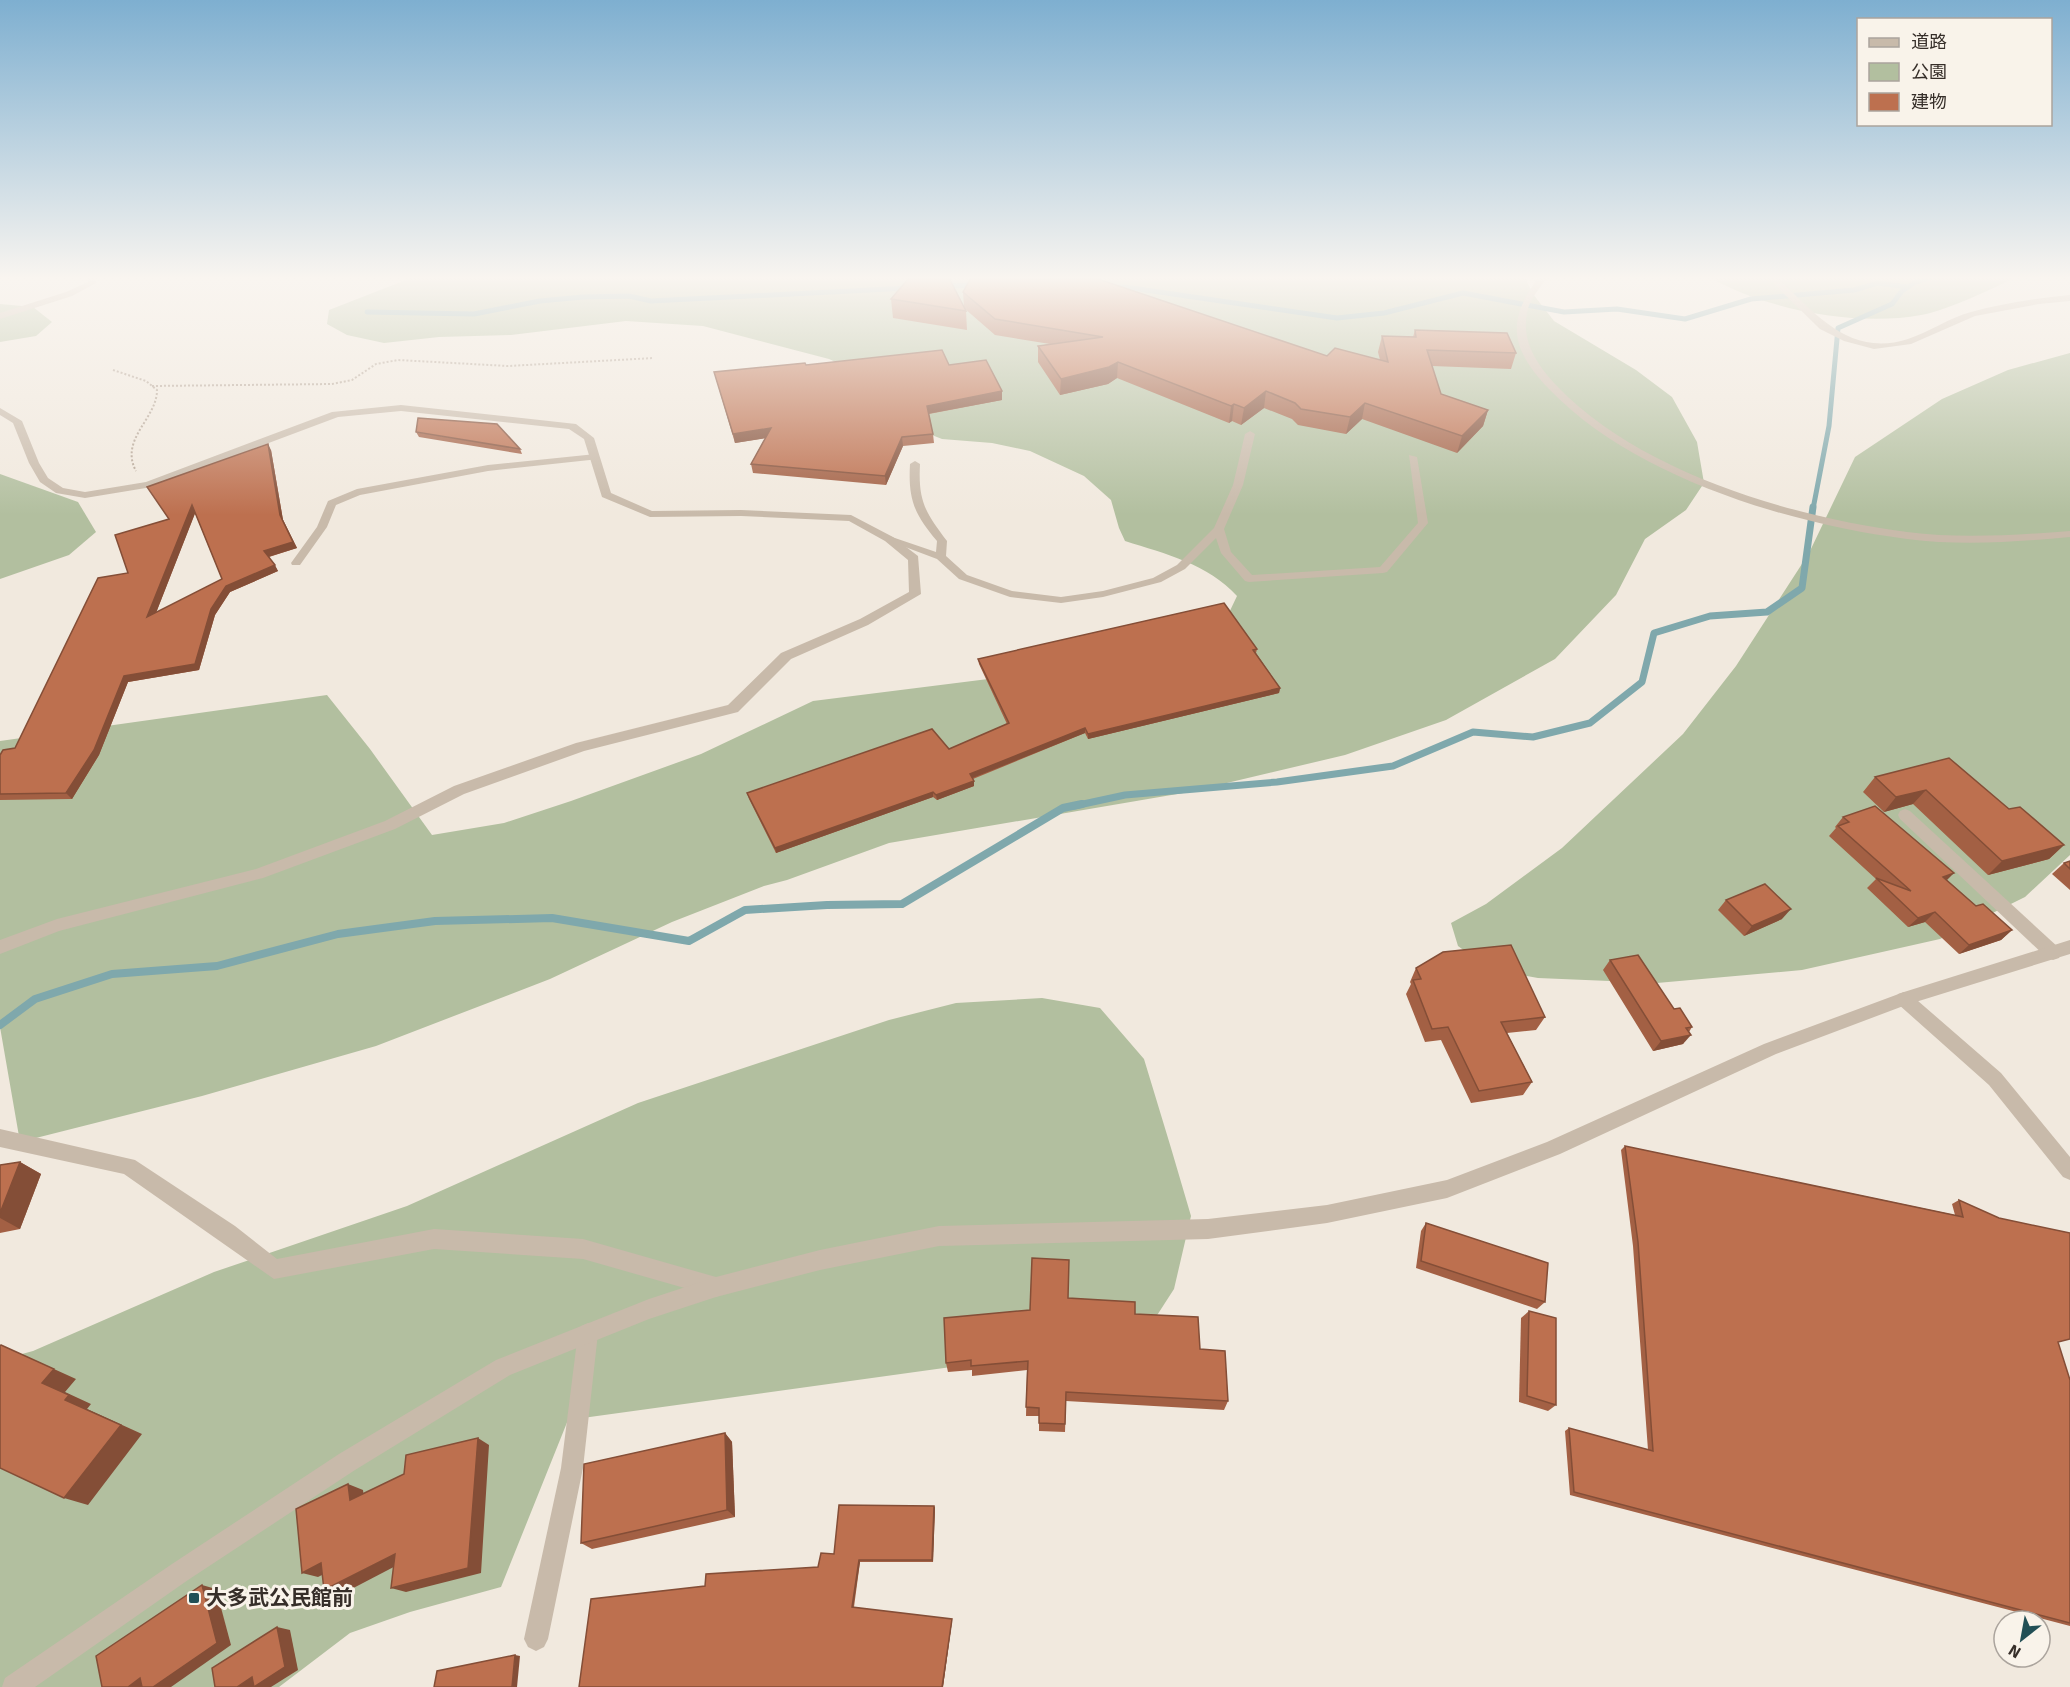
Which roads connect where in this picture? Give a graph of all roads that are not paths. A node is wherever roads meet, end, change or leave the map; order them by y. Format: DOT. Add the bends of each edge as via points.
graph roads {
  1 [pos="1529,357"];
  2 [pos="0,411"];
  3 [pos="1250,434"];
  4 [pos="596,457"];
  5 [pos="1412,457"];
  6 [pos="915,464"];
  7 [pos="1219,530"];
  8 [pos="2070,534"];
  9 [pos="890,539"];
  10 [pos="941,557"];
  11 [pos="296,563"];
  12 [pos="1905,815"];
  13 [pos="0,947"];
  14 [pos="2062,950"];
  15 [pos="1904,999"];
  16 [pos="0,1138"];
  17 [pos="2070,1171"];
  18 [pos="716,1287"];
  19 [pos="588,1333"];
  20 [pos="536,1639"];
  21 [pos="14,1687"];
  1 -- 8 [label="street" via="1552,390 1609,435 1660,464 1729,492 1804,515 1885,532 1996,540"];
  2 -- 4 [label="street" via="17,421 44,480 60,491 85,495 148,485 336,414 400,408 572,426 589,438"];
  3 -- 7 [label="lane" via="1238,485"];
  4 -- 9 [label="street" via="606,495 650,514 851,518"];
  4 -- 11 [label="lane" via="488,468 357,492 332,503 322,527"];
  5 -- 7 [label="lane" via="1423,524 1383,570 1249,579 1226,553"];
  6 -- 10 [label="lane" via="912,491 922,518 942,541"];
  7 -- 10 [label="lane" via="1180,567 1158,580 1061,600 1010,594 963,577"];
  9 -- 10 [label="lane"];
  9 -- 13 [label="street" via="914,559 915,594 864,622 786,656 733,710 581,747 459,790 390,825 258,874 57,925"];
  12 -- 14 [label="street"];
  14 -- 15 [label="street"];
  15 -- 17 [label="street" via="1995,1079"];
  15 -- 18 [label="street" via="1770,1049 1553,1148 1447,1189 1327,1214 1208,1229 939,1236 820,1260"];
  16 -- 18 [label="street" via="128,1166 274,1269 434,1239 583,1249"];
  18 -- 19 [label="street"];
  19 -- 20 [label="street" via="572,1468"];
  19 -- 21 [label="street" via="503,1367 347,1462"];
}
